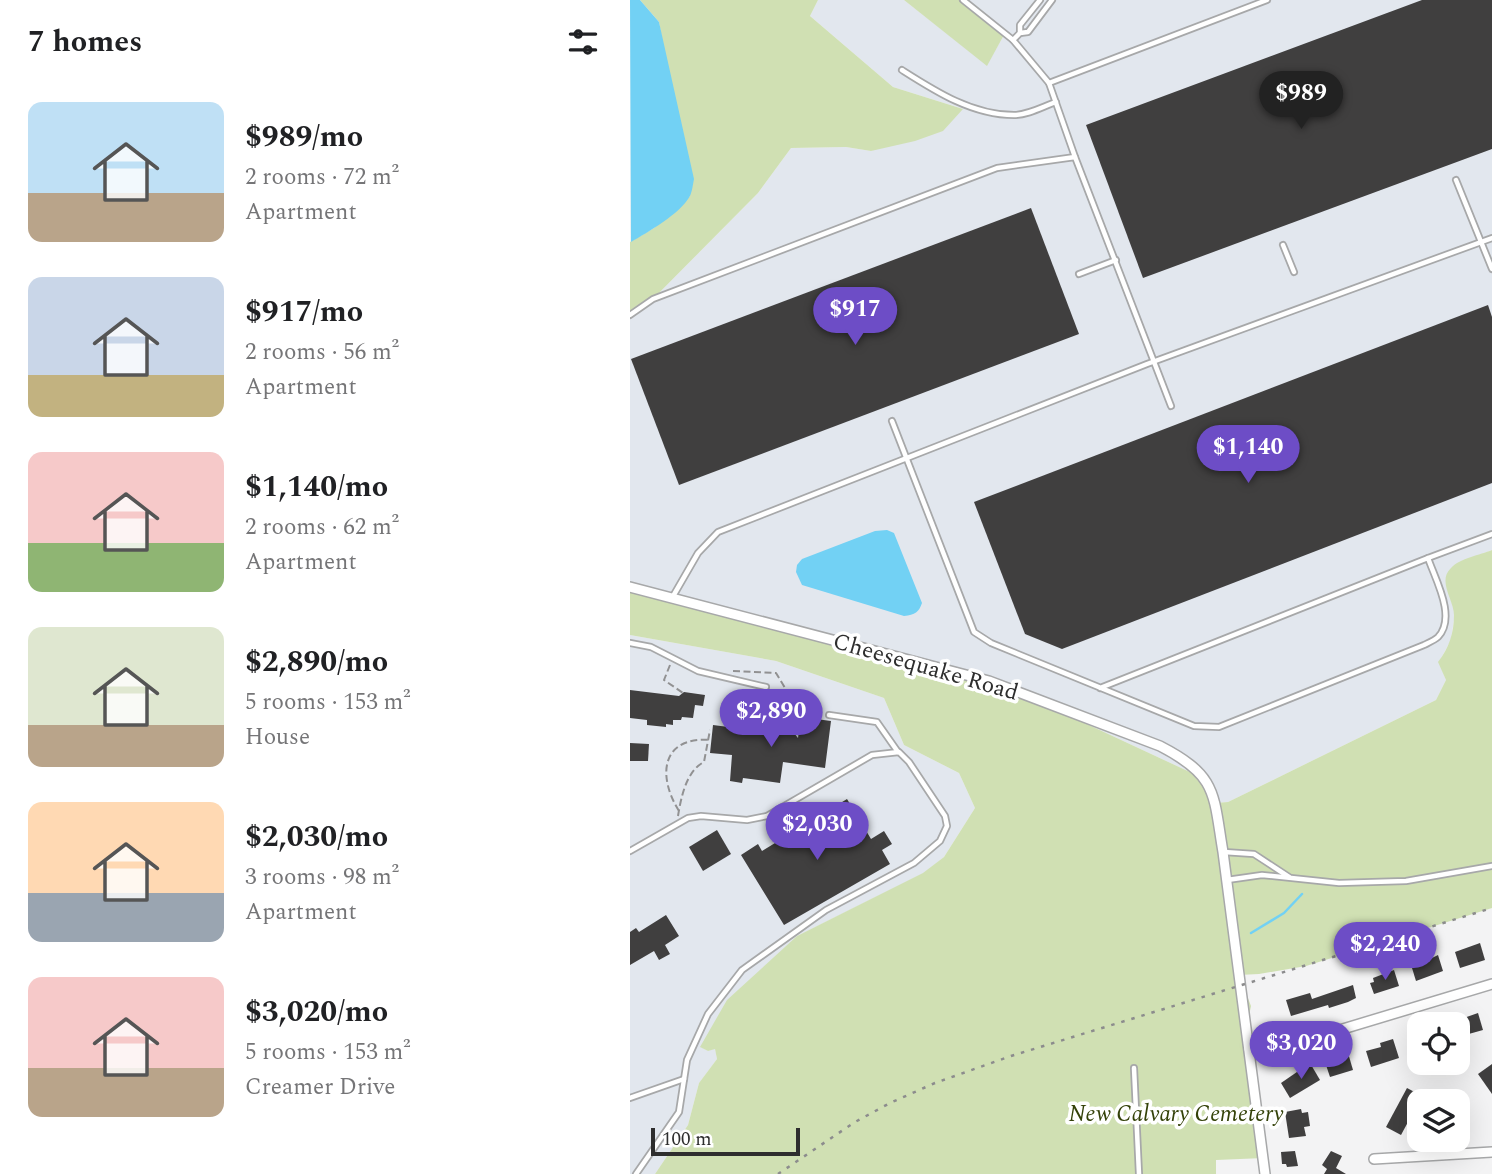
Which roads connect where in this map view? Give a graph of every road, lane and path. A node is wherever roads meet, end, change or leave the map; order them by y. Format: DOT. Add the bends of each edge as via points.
graph roads {
  1 [pos="963,0"];
  2 [pos="1040,0"];
  3 [pos="1052,0"];
  4 [pos="1267,0"];
  5 [pos="1020,33"];
  6 [pos="1013,40"];
  7 [pos="902,70"];
  8 [pos="1049,83"];
  9 [pos="1056,102"];
  10 [pos="1075,157"];
  11 [pos="1456,180"];
  12 [pos="1492,238"];
  13 [pos="1481,242"];
  14 [pos="1283,245"];
  15 [pos="1116,260"];
  16 [pos="1492,269"];
  17 [pos="1294,272"];
  18 [pos="1079,274"];
  19 [pos="630,315"];
  20 [pos="1154,362"];
  21 [pos="1171,406"];
  22 [pos="892,421"];
  23 [pos="907,458"];
  24 [pos="1492,534"];
  25 [pos="1428,558"];
  26 [pos="630,587"];
  27 [pos="671,598"];
  28 [pos="630,643"];
  29 [pos="670,665"];
  30 [pos="766,687"];
  31 [pos="1100,688"];
  32 [pos="683,693"];
  33 [pos="829,715"];
  34 [pos="710,730"];
  35 [pos="710,740"];
  36 [pos="899,752"];
  37 [pos="679,811"];
  38 [pos="677,824"];
  39 [pos="630,851"];
  40 [pos="1223,852"];
  41 [pos="1492,866"];
  42 [pos="1289,877"];
  43 [pos="1226,880"];
  44 [pos="1492,984"];
  45 [pos="1249,1049"];
  46 [pos="1134,1068"];
  47 [pos="684,1079"];
  48 [pos="630,1098"];
  49 [pos="1492,1152"];
  50 [pos="1374,1159"];
  51 [pos="636,1174"];
  52 [pos="1139,1174"];
  53 [pos="1265,1174"];
  1 -- 6 [label="lane"];
  2 -- 5 [label="lane" via="1020,25"];
  3 -- 5 [label="lane" via="1028,32"];
  4 -- 8 [label="lane"];
  5 -- 6 [label="lane"];
  6 -- 8 [label="lane"];
  7 -- 9 [label="lane" via="940,94 984,110 1013,115"];
  8 -- 9 [label="lane"];
  9 -- 10 [label="lane"];
  10 -- 15 [label="lane"];
  10 -- 19 [label="lane" via="996,168 653,299"];
  11 -- 13 [label="lane"];
  12 -- 13 [label="lane"];
  13 -- 16 [label="lane"];
  13 -- 20 [label="lane"];
  14 -- 17 [label="lane"];
  15 -- 18 [label="lane"];
  15 -- 20 [label="lane"];
  20 -- 21 [label="lane"];
  20 -- 23 [label="lane"];
  22 -- 23 [label="lane"];
  23 -- 27 [label="lane" via="718,532 698,553"];
  23 -- 31 [label="lane" via="974,632"];
  24 -- 25 [label="lane"];
  25 -- 31 [label="lane"];
  25 -- 31 [label="lane" via="1444,605 1445,623 1438,637 1219,727 1194,726"];
  26 -- 27 [label="street, Cheesequake Road"];
  27 -- 40 [label="street, Cheesequake Road" via="989,681 1160,746 1187,760 1207,780"];
  28 -- 30 [label="lane" via="651,647 698,671"];
  29 -- 32 [label="path" via="664,680"];
  33 -- 36 [label="lane" via="877,722"];
  34 -- 35 [label="path"];
  35 -- 37 [label="path"];
  35 -- 37 [label="path" via="684,742 668,762 666,782"];
  36 -- 38 [label="lane" via="872,755 767,816 747,820 701,816"];
  36 -- 47 [label="lane" via="945,816 947,826 940,841 914,863 826,910 742,970 708,1014 687,1060"];
  37 -- 38 [label="path"];
  38 -- 39 [label="lane"];
  40 -- 42 [label="lane" via="1254,854"];
  40 -- 43 [label="street"];
  41 -- 42 [label="lane" via="1406,881 1339,884"];
  42 -- 43 [label="lane"];
  43 -- 45 [label="street"];
  44 -- 45 [label="street" via="1303,1041"];
  45 -- 53 [label="street"];
  46 -- 52 [label="lane"];
  47 -- 48 [label="lane"];
  47 -- 51 [label="lane" via="679,1112"];
  49 -- 50 [label="street"];
}
